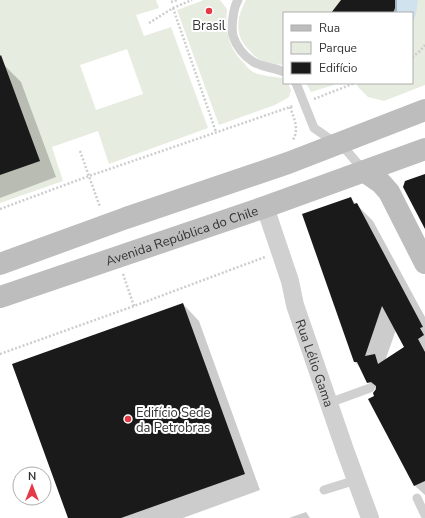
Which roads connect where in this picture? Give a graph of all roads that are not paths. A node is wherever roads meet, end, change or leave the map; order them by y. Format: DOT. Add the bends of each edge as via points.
graph roads {
  1 [pos="238,0"];
  2 [pos="283,72"];
  3 [pos="296,84"];
  4 [pos="425,110"];
  5 [pos="338,143"];
  6 [pos="425,149"];
  7 [pos="364,171"];
  8 [pos="265,207"];
  9 [pos="425,263"];
  10 [pos="0,264"];
  11 [pos="0,297"];
  12 [pos="370,388"];
  13 [pos="329,403"];
  14 [pos="356,480"];
  15 [pos="324,490"];
  16 [pos="417,498"];
  17 [pos="425,515"];
  18 [pos="370,518"];
  1 -- 2 [label="lane" via="234,6 233,36 239,47 252,62"];
  3 -- 5 [label="lane" via="314,128"];
  4 -- 5 [label="main road"];
  5 -- 7 [label="lane"];
  5 -- 10 [label="main road"];
  6 -- 7 [label="main road, Avenida República do Chile"];
  7 -- 8 [label="main road, Avenida República do Chile"];
  7 -- 9 [label="main road" via="389,192"];
  8 -- 11 [label="main road, Avenida República do Chile"];
  8 -- 13 [label="street, Rua Lélio Gama"];
  12 -- 13 [label="lane"];
  13 -- 14 [label="street, Rua Lélio Gama"];
  14 -- 15 [label="lane"];
  14 -- 18 [label="street, Rua Lélio Gama"];
  16 -- 17 [label="lane"];
}
